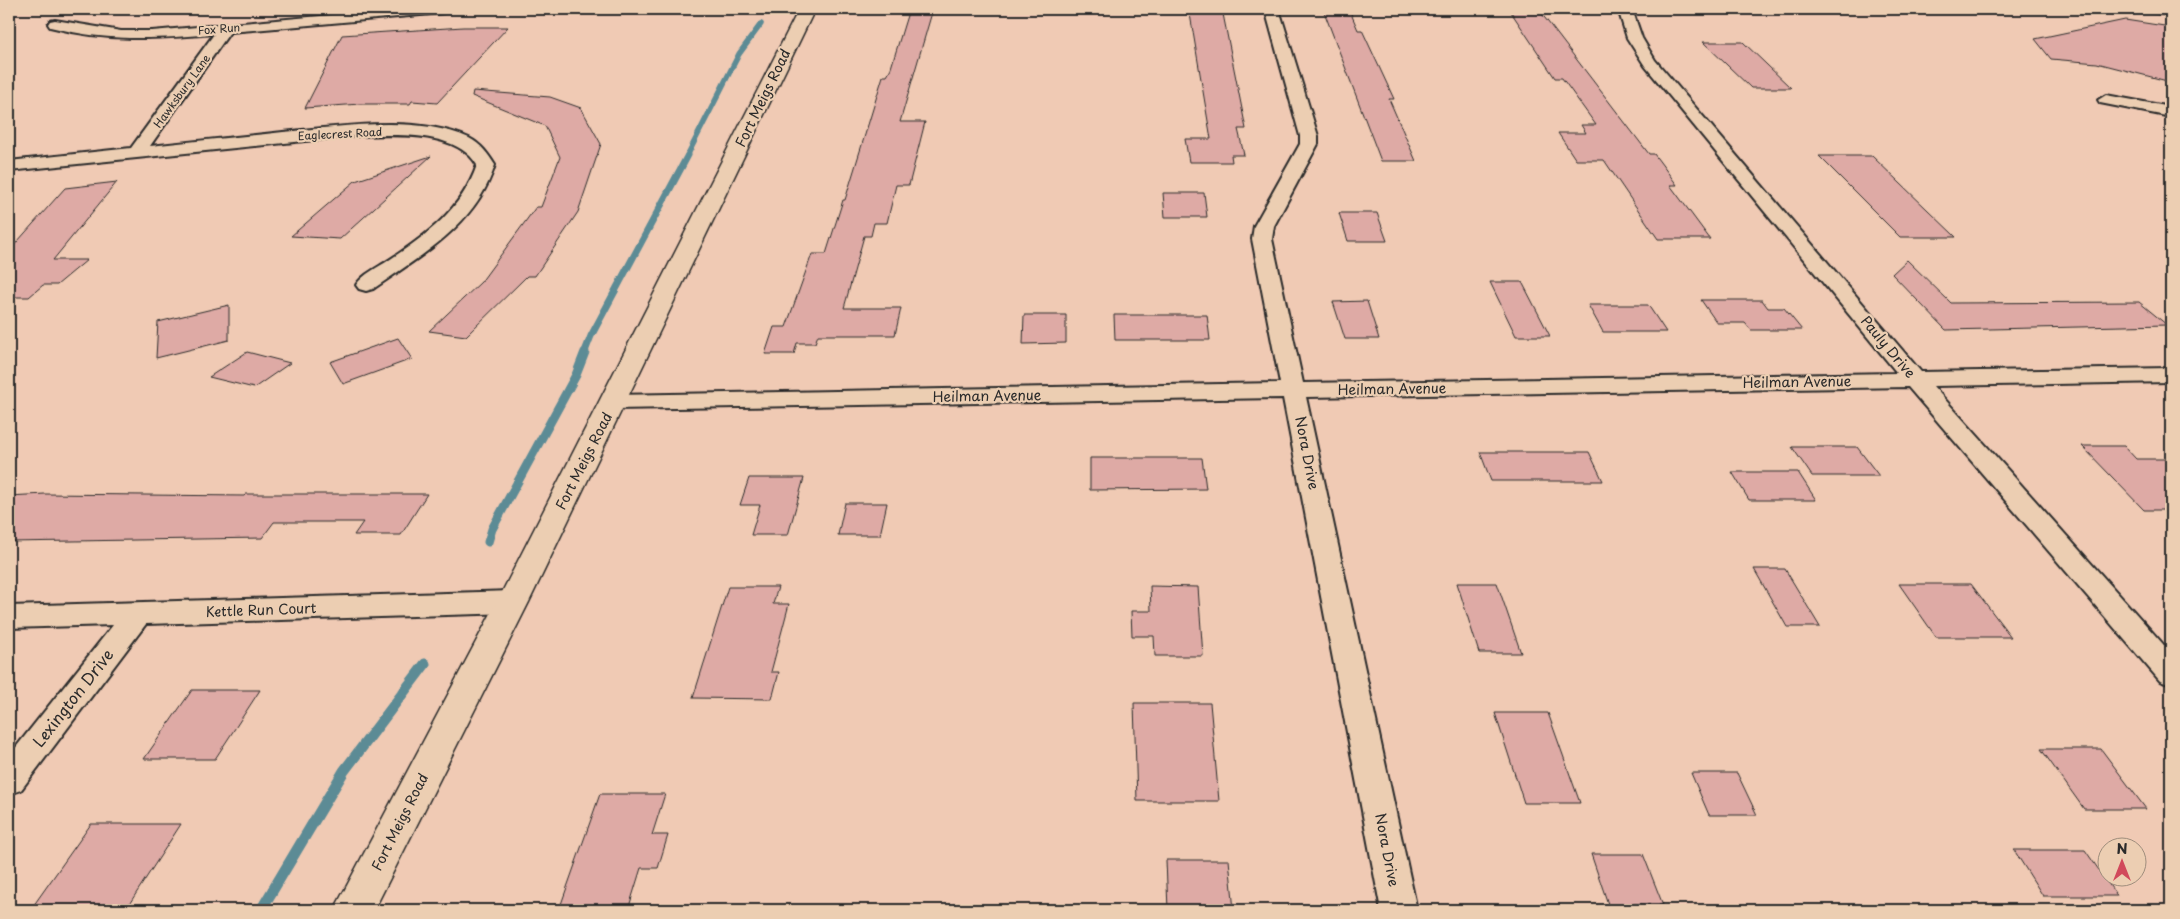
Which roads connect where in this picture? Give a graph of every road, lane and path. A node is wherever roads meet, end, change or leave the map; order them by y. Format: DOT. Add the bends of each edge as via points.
graph roads {
  1 [pos="443,9"];
  2 [pos="807,9"];
  3 [pos="1272,9"];
  4 [pos="1625,9"];
  5 [pos="2155,9"];
  6 [pos="2171,11"];
  7 [pos="361,12"];
  8 [pos="55,24"];
  9 [pos="226,28"];
  10 [pos="2106,100"];
  11 [pos="2171,112"];
  12 [pos="136,153"];
  13 [pos="9,166"];
  14 [pos="366,285"];
  15 [pos="2171,375"];
  16 [pos="1916,380"];
  17 [pos="1294,391"];
  18 [pos="613,402"];
  19 [pos="513,602"];
  20 [pos="137,615"];
  21 [pos="9,617"];
  22 [pos="2171,673"];
  23 [pos="9,780"];
  24 [pos="354,910"];
  25 [pos="1399,910"];
  1 -- 7 [label="street, Fox Run"];
  2 -- 18 [label="street, Fort Meigs Road"];
  3 -- 17 [label="street, Nora Drive" via="1309,136 1307,151 1264,226 1262,239"];
  4 -- 16 [label="street, Pauly Drive" via="1634,41 1650,63"];
  5 -- 6 [label="street"];
  7 -- 9 [label="street, Fox Run"];
  8 -- 9 [label="street, Fox Run" via="136,36"];
  9 -- 12 [label="street, Hawksbury Lane"];
  10 -- 11 [label="street"];
  12 -- 13 [label="street, Eaglecrest Road"];
  12 -- 14 [label="street, Eaglecrest Road" via="324,133 375,131 438,135 473,147 486,165 481,182 470,200 442,230"];
  15 -- 16 [label="street, Heilman Avenue"];
  16 -- 17 [label="street, Heilman Avenue"];
  16 -- 22 [label="street, Pauly Drive"];
  17 -- 18 [label="street, Heilman Avenue"];
  17 -- 25 [label="street, Nora Drive"];
  18 -- 19 [label="street, Fort Meigs Road"];
  19 -- 20 [label="street, Kettle Run Court"];
  19 -- 24 [label="street, Fort Meigs Road"];
  20 -- 21 [label="street, Kettle Run Court"];
  20 -- 23 [label="street, Lexington Drive"];
}
